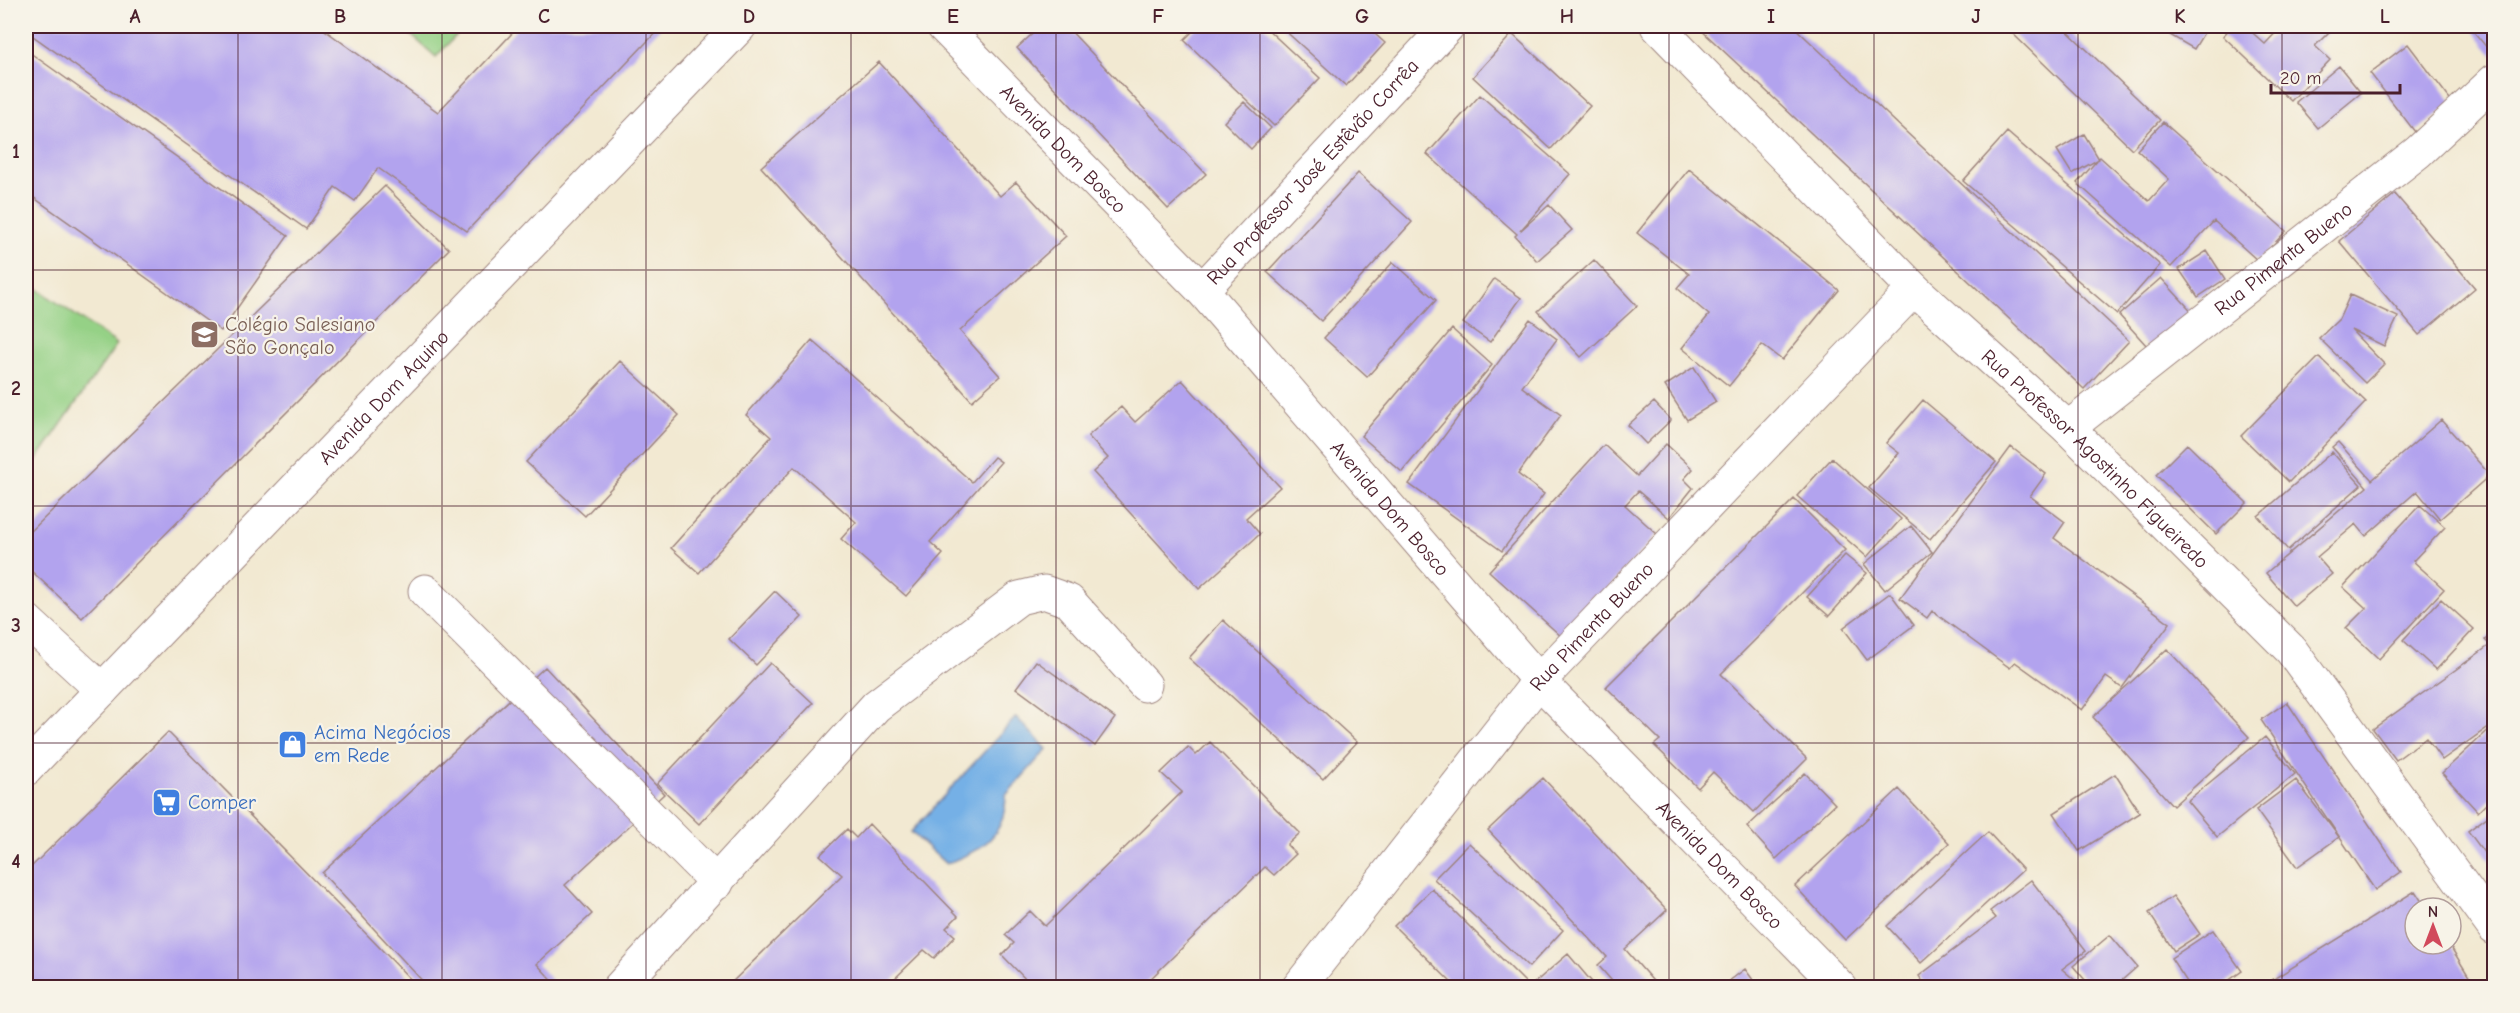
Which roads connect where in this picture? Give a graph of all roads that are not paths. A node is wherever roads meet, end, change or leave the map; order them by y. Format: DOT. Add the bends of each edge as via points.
graph roads {
  1 [pos="740,26"];
  2 [pos="944,26"];
  3 [pos="1448,26"];
  4 [pos="1657,26"];
  5 [pos="2494,81"];
  6 [pos="1914,289"];
  7 [pos="1202,290"];
  8 [pos="2068,428"];
  9 [pos="425,591"];
  10 [pos="26,620"];
  11 [pos="1539,681"];
  12 [pos="1145,685"];
  13 [pos="102,690"];
  14 [pos="26,769"];
  15 [pos="717,883"];
  16 [pos="2494,928"];
  17 [pos="619,987"];
  18 [pos="1299,987"];
  19 [pos="1841,987"];
  1 -- 13 [label="street, Avenida Dom Aquino"];
  2 -- 7 [label="street, Avenida Dom Bosco"];
  3 -- 7 [label="street, Rua Professor José Estêvão Corrêa"];
  4 -- 6 [label="street, Rua Professor Agostinho Figueiredo"];
  5 -- 8 [label="street, Rua Pimenta Bueno" via="2418,152"];
  6 -- 8 [label="street, Rua Professor Agostinho Figueiredo"];
  6 -- 11 [label="street, Rua Pimenta Bueno"];
  7 -- 11 [label="street, Avenida Dom Bosco"];
  8 -- 16 [label="street, Rua Professor Agostinho Figueiredo" via="2291,650"];
  9 -- 15 [label="street"];
  10 -- 13 [label="street"];
  11 -- 18 [label="street, Rua Pimenta Bueno"];
  11 -- 19 [label="street, Avenida Dom Bosco"];
  12 -- 15 [label="street" via="1069,601 1044,592 1019,598 876,706"];
  13 -- 14 [label="street, Avenida Dom Aquino"];
  15 -- 17 [label="street"];
}
